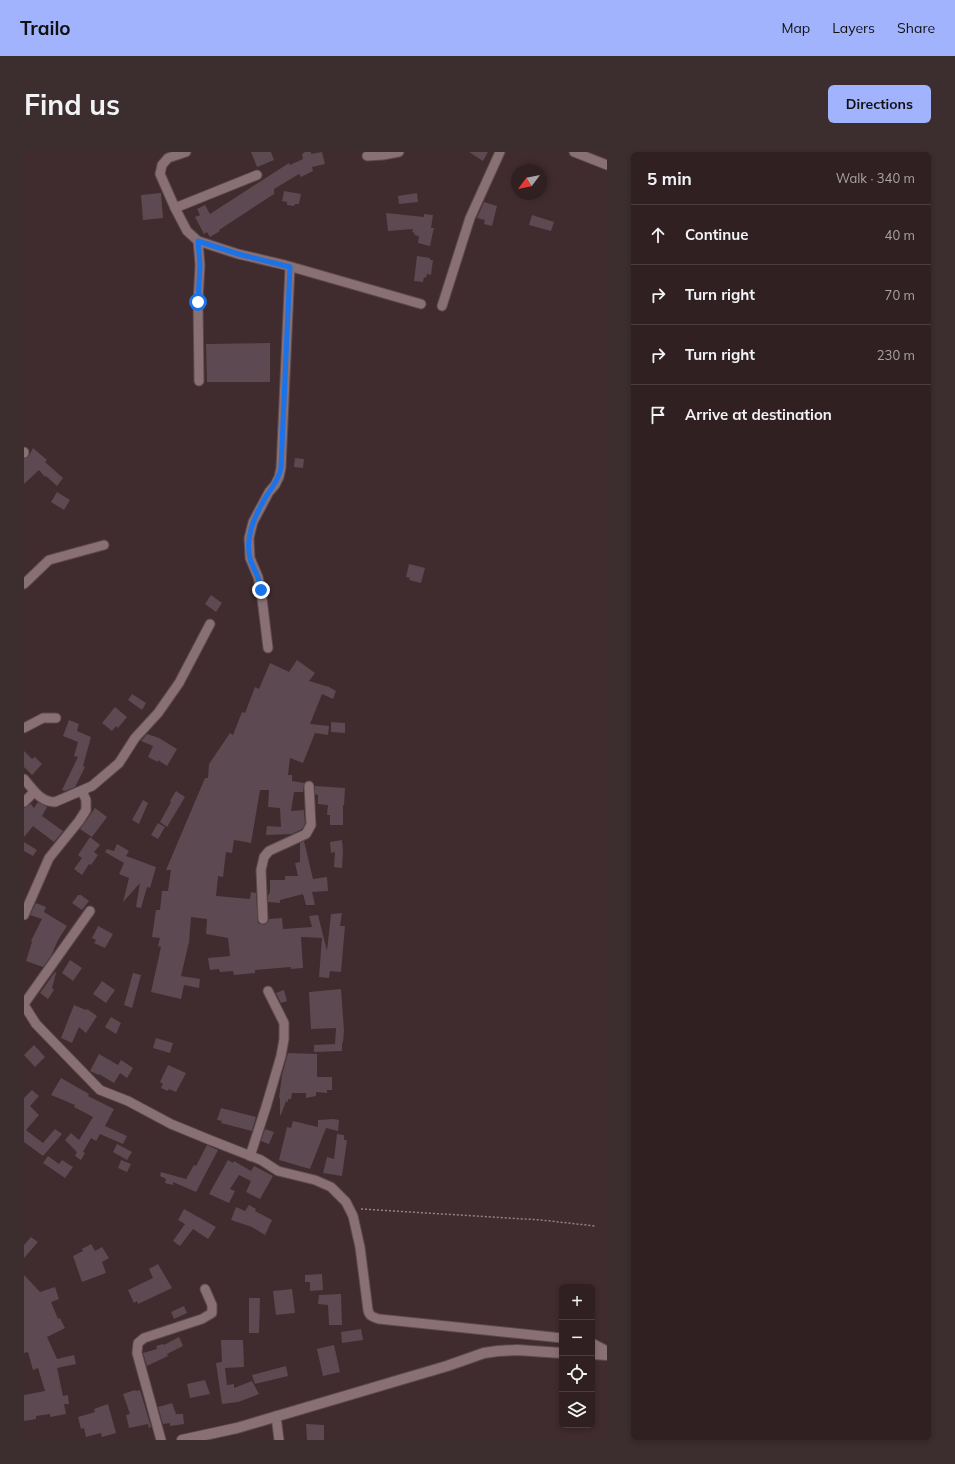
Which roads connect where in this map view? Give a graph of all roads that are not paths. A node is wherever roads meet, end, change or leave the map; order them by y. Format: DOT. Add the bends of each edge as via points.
graph roads {
  1 [pos="186,152"];
  2 [pos="399,152"];
  3 [pos="500,152"];
  4 [pos="574,152"];
  5 [pos="367,156"];
  6 [pos="607,165"];
  7 [pos="257,176"];
  8 [pos="175,208"];
  9 [pos="198,241"];
  10 [pos="290,267"];
  11 [pos="421,304"];
  12 [pos="442,306"];
  13 [pos="199,381"];
  14 [pos="104,545"];
  15 [pos="24,584"];
  16 [pos="210,624"];
  17 [pos="268,648"];
  18 [pos="56,718"];
  19 [pos="24,728"];
  20 [pos="24,779"];
  21 [pos="309,786"];
  22 [pos="82,791"];
  23 [pos="34,792"];
  24 [pos="24,802"];
  25 [pos="90,911"];
  26 [pos="24,915"];
  27 [pos="263,919"];
  28 [pos="268,991"];
  29 [pos="24,1005"];
  30 [pos="250,1156"];
  31 [pos="205,1289"];
  32 [pos="559,1338"];
  33 [pos="595,1345"];
  34 [pos="607,1351"];
  35 [pos="559,1352"];
  36 [pos="595,1354"];
  37 [pos="607,1355"];
  38 [pos="276,1416"];
  39 [pos="161,1440"];
  40 [pos="182,1440"];
  41 [pos="279,1440"];
  1 -- 8 [label="street" via="168,158 162,165 160,174"];
  2 -- 5 [label="street"];
  3 -- 12 [label="street" via="470,218"];
  4 -- 6 [label="street"];
  7 -- 8 [label="street"];
  8 -- 9 [label="street" via="187,232"];
  9 -- 10 [label="street"];
  9 -- 13 [label="street"];
  10 -- 11 [label="street"];
  10 -- 17 [label="street" via="281,468 275,485 253,522 249,538 250,558 261,590"];
  14 -- 15 [label="street" via="49,560"];
  16 -- 22 [label="street" via="179,684 158,713 135,738 119,763 92,786"];
  18 -- 19 [label="street" via="43,718"];
  20 -- 23 [label="street"];
  21 -- 27 [label="street" via="311,825 306,834 269,851 264,857 261,870"];
  22 -- 23 [label="street" via="55,802 49,802"];
  22 -- 26 [label="street" via="86,800 86,810 49,858"];
  23 -- 24 [label="street"];
  25 -- 29 [label="street"];
  28 -- 30 [label="street" via="284,1022 284,1039"];
  29 -- 30 [label="street" via="36,1024 100,1090 128,1101 171,1124"];
  30 -- 32 [label="street" via="278,1170 315,1180 331,1188 346,1202 360,1247 368,1310 372,1317"];
  31 -- 39 [label="street" via="212,1305 212,1313 202,1319 144,1338 138,1344 137,1353"];
  33 -- 34 [label="street"];
  35 -- 38 [label="street" via="517,1350 484,1354"];
  36 -- 37 [label="street"];
  38 -- 40 [label="street"];
  38 -- 41 [label="street"];
}
